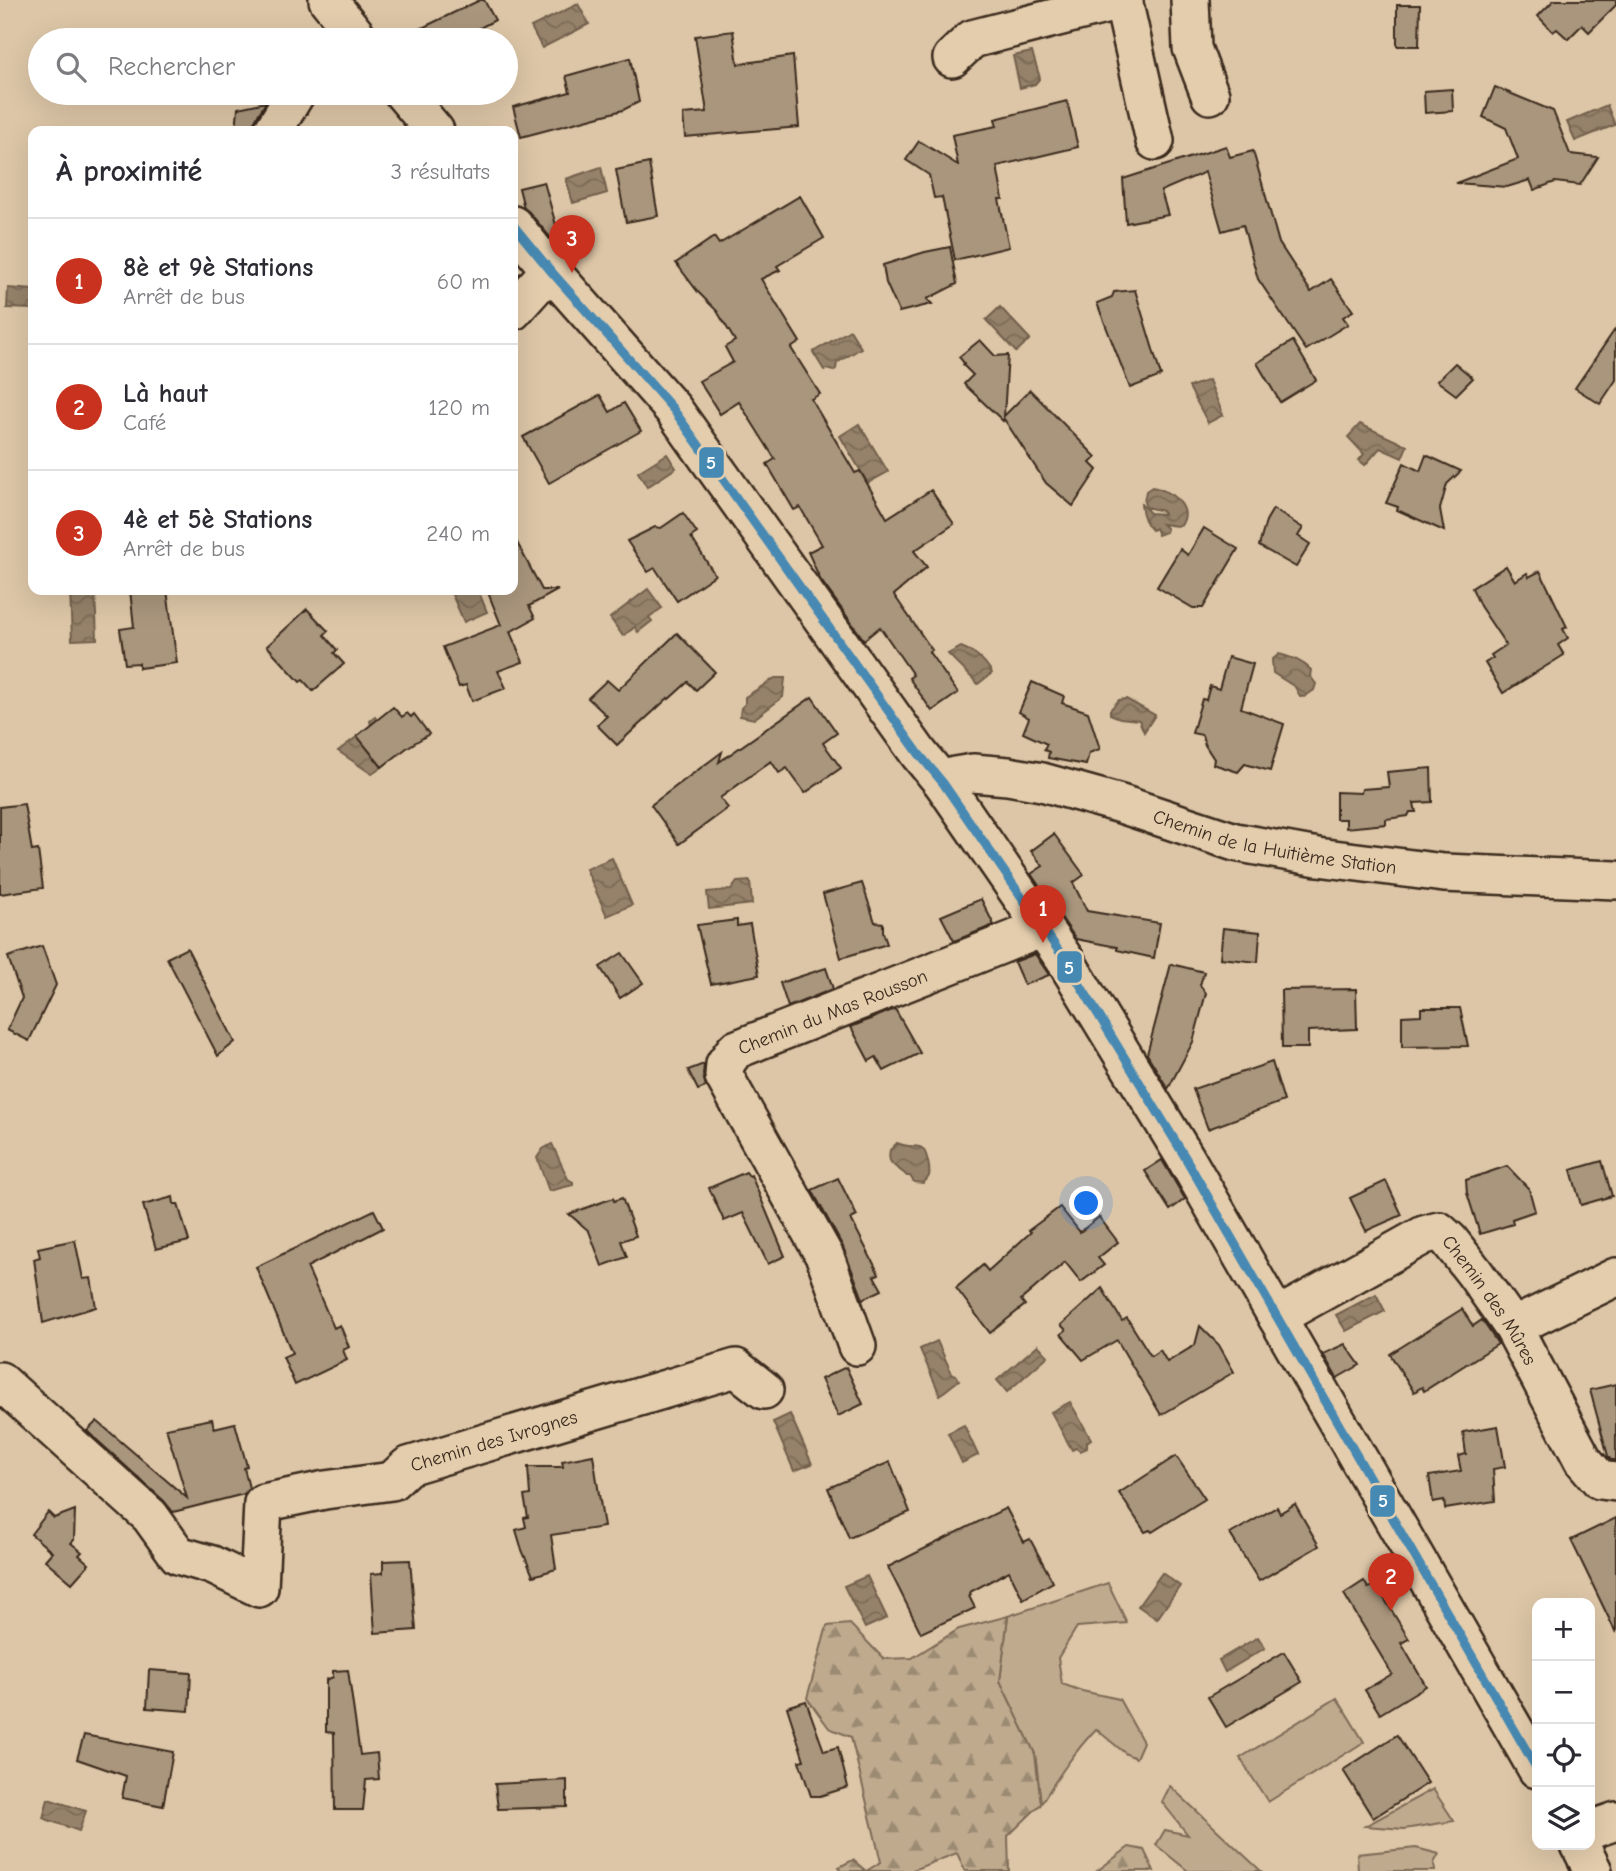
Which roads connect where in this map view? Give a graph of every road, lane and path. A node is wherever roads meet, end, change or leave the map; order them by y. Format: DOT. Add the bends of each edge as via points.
graph roads {
  1 [pos="1124,0"];
  2 [pos="1190,0"];
  3 [pos="952,58"];
  4 [pos="1210,95"];
  5 [pos="289,105"];
  6 [pos="413,105"];
  7 [pos="276,126"];
  8 [pos="431,126"];
  9 [pos="1155,141"];
  10 [pos="518,231"];
  11 [pos="550,270"];
  12 [pos="518,305"];
  13 [pos="943,783"];
  14 [pos="1616,880"];
  15 [pos="1043,928"];
  16 [pos="1616,1277"];
  17 [pos="1277,1317"];
  18 [pos="1513,1326"];
  19 [pos="857,1346"];
  20 [pos="0,1381"];
  21 [pos="764,1390"];
  22 [pos="1616,1482"];
  23 [pos="1532,1760"];
  24 [pos="1616,1821"];
  25 [pos="1595,1828"];
  26 [pos="1582,1850"];
  27 [pos="1593,1871"];
  1 -- 3 [label="street" via="972,39"];
  1 -- 9 [label="street"];
  2 -- 4 [label="street" via="1192,48"];
  5 -- 7 [label="street"];
  6 -- 8 [label="street"];
  10 -- 11 [label="street"];
  11 -- 12 [label="street"];
  11 -- 13 [label="street" via="673,409"];
  13 -- 14 [label="street, Chemin de la Huitième Station" via="973,773 1042,782 1235,842 1318,857 1444,873"];
  13 -- 15 [label="street"];
  15 -- 17 [label="street" via="1185,1157"];
  15 -- 19 [label="street, Chemin du Mas Rousson" via="735,1050 725,1065 724,1076 825,1257"];
  16 -- 18 [label="street"];
  17 -- 18 [label="street, Chemin des Mûres" via="1424,1235 1439,1231"];
  17 -- 23 [label="street"];
  18 -- 22 [label="street, Chemin des Mûres" via="1583,1460 1600,1480"];
  20 -- 21 [label="street, Chemin des Ivrognes" via="150,1516 178,1555 212,1565 259,1588 263,1503 393,1481 408,1466 736,1368"];
  24 -- 25 [label="street"];
  26 -- 27 [label="street"];
}
